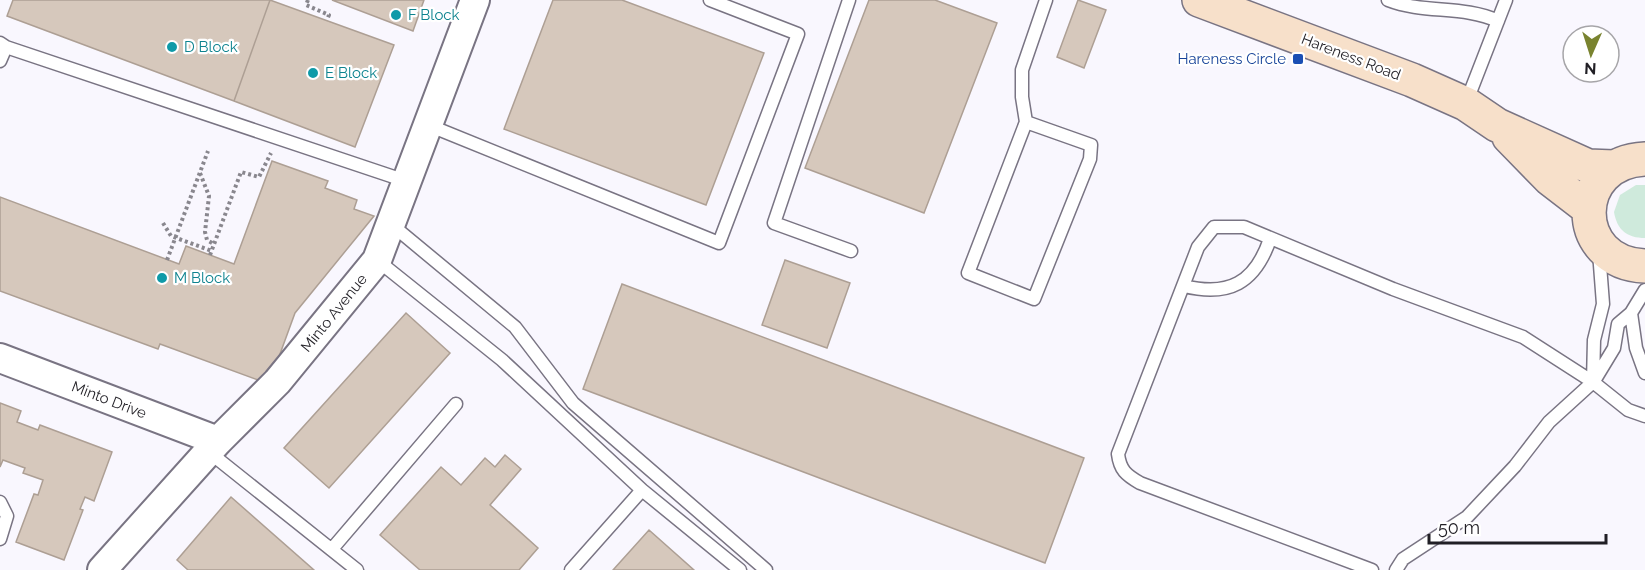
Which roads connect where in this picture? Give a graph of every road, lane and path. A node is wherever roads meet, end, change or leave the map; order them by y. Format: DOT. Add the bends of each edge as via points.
graph roads {
  1 [pos="308,0"];
  2 [pos="475,0"];
  3 [pos="710,0"];
  4 [pos="849,0"];
  5 [pos="1046,0"];
  6 [pos="1199,0"];
  7 [pos="1388,0"];
  8 [pos="1506,0"];
  9 [pos="327,20"];
  10 [pos="1498,21"];
  11 [pos="3,45"];
  12 [pos="0,61"];
  13 [pos="1466,104"];
  14 [pos="1026,122"];
  15 [pos="1497,124"];
  16 [pos="428,125"];
  17 [pos="279,138"];
  18 [pos="208,151"];
  19 [pos="1645,159"];
  20 [pos="1614,167"];
  21 [pos="200,172"];
  22 [pos="406,182"];
  23 [pos="1589,209"];
  24 [pos="163,223"];
  25 [pos="391,224"];
  26 [pos="177,238"];
  27 [pos="1270,239"];
  28 [pos="1597,241"];
  29 [pos="214,244"];
  30 [pos="851,251"];
  31 [pos="167,260"];
  32 [pos="377,260"];
  33 [pos="1645,266"];
  34 [pos="1184,286"];
  35 [pos="1645,290"];
  36 [pos="1631,313"];
  37 [pos="0,358"];
  38 [pos="1645,373"];
  39 [pos="1593,382"];
  40 [pos="456,404"];
  41 [pos="1645,416"];
  42 [pos="213,446"];
  43 [pos="642,490"];
  44 [pos="0,502"];
  45 [pos="0,539"];
  46 [pos="332,549"];
  47 [pos="113,566"];
  48 [pos="357,570"];
  49 [pos="571,570"];
  50 [pos="740,570"];
  51 [pos="766,570"];
  52 [pos="1372,570"];
  53 [pos="1396,570"];
  1 -- 9 [label="path" via="306,5 329,15"];
  2 -- 16 [label="street, Minto Avenue"];
  3 -- 16 [label="lane" via="798,34 718,243"];
  4 -- 30 [label="lane" via="774,222"];
  5 -- 14 [label="lane" via="1022,70"];
  6 -- 13 [label="main road, Hareness Road"];
  7 -- 10 [label="lane" via="1458,9"];
  8 -- 10 [label="lane"];
  10 -- 13 [label="lane"];
  11 -- 12 [label="lane"];
  11 -- 17 [label="lane"];
  13 -- 15 [label="main road, Hareness Road"];
  14 -- 14 [label="lane" via="1091,145 1090,159 1034,299 968,273"];
  15 -- 20 [label="main road, Hareness Road" via="1588,166"];
  15 -- 23 [label="main road, Hareness Road" via="1550,179"];
  16 -- 22 [label="street, Minto Avenue"];
  17 -- 22 [label="lane"];
  17 -- 29 [label="path" via="259,177 241,172"];
  18 -- 21 [label="path"];
  19 -- 20 [label="main road"];
  20 -- 23 [label="main road" via="1596,185"];
  21 -- 26 [label="path"];
  21 -- 29 [label="path" via="209,196 205,232 207,240"];
  22 -- 25 [label="street, Minto Avenue"];
  23 -- 28 [label="main road" via="1590,226"];
  24 -- 26 [label="path" via="171,236"];
  25 -- 32 [label="street, Minto Avenue"];
  25 -- 51 [label="lane" via="514,327 573,403"];
  26 -- 29 [label="path" via="211,253"];
  26 -- 31 [label="path"];
  27 -- 34 [label="lane" via="1262,260 1248,278 1228,288 1206,291"];
  27 -- 34 [label="lane" via="1244,226 1214,226 1198,247"];
  27 -- 39 [label="lane" via="1522,337"];
  28 -- 33 [label="main road" via="1617,260"];
  28 -- 39 [label="lane" via="1603,304 1594,340"];
  32 -- 42 [label="street, Minto Avenue" via="277,381"];
  32 -- 43 [label="lane" via="502,360"];
  34 -- 52 [label="lane" via="1118,454 1124,474 1181,500"];
  35 -- 36 [label="lane"];
  36 -- 38 [label="lane" via="1636,348"];
  36 -- 39 [label="lane" via="1618,324 1614,348"];
  37 -- 42 [label="street, Minto Drive"];
  39 -- 41 [label="lane" via="1628,410"];
  39 -- 53 [label="lane" via="1548,422 1515,466 1467,517 1403,559"];
  40 -- 46 [label="lane"];
  42 -- 46 [label="lane"];
  42 -- 47 [label="street, Minto Avenue"];
  43 -- 49 [label="lane"];
  43 -- 50 [label="lane"];
  44 -- 45 [label="lane" via="7,516"];
  46 -- 48 [label="lane"];
}
